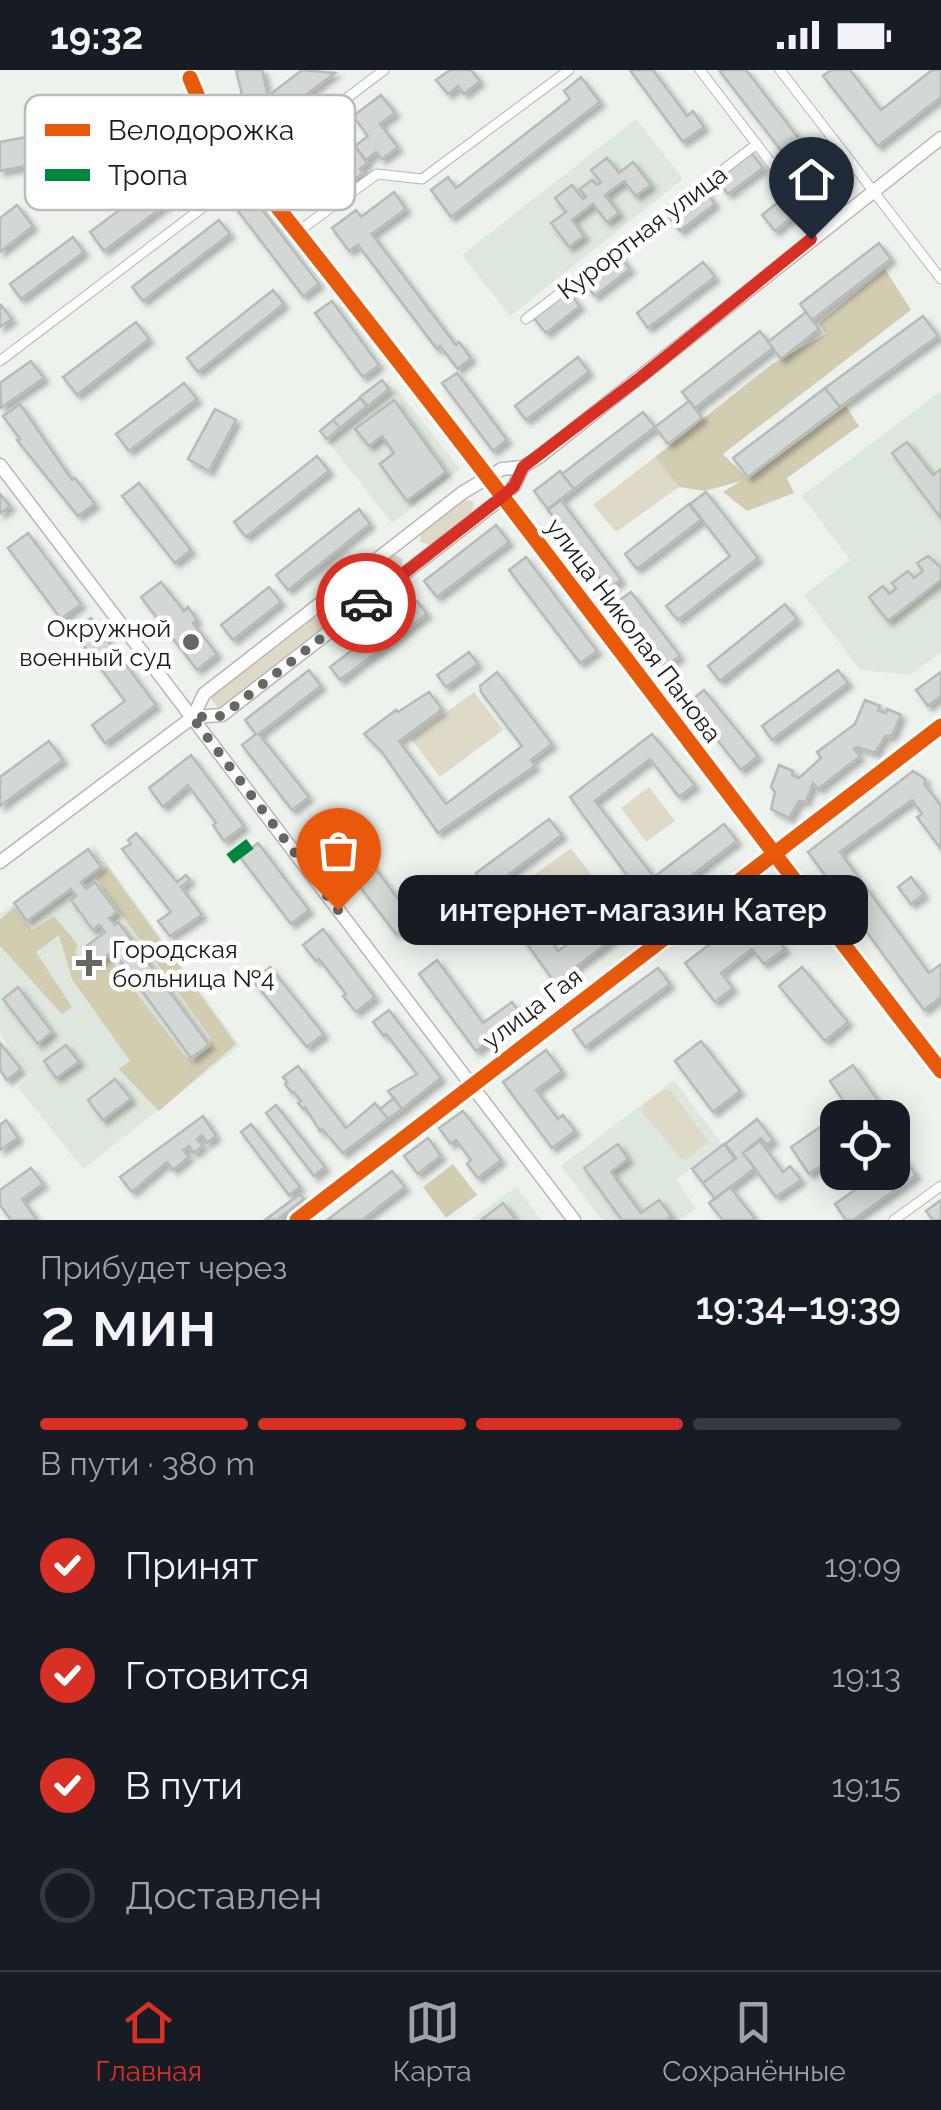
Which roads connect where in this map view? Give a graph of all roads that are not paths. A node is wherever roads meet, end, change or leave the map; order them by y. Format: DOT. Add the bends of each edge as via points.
graph roads {
  1 [pos="384,70"];
  2 [pos="570,70"];
  3 [pos="700,70"];
  4 [pos="780,70"];
  5 [pos="351,95"];
  6 [pos="941,138"];
  7 [pos="757,144"];
  8 [pos="787,184"];
  9 [pos="355,190"];
  10 [pos="872,190"];
  11 [pos="196,210"];
  12 [pos="279,210"];
  13 [pos="327,210"];
  14 [pos="296,232"];
  15 [pos="941,279"];
  16 [pos="526,319"];
  17 [pos="0,361"];
  18 [pos="0,465"];
  19 [pos="523,467"];
  20 [pos="488,478"];
  21 [pos="503,496"];
  22 [pos="192,717"];
  23 [pos="941,726"];
  24 [pos="774,854"];
  25 [pos="0,862"];
  26 [pos="941,1071"];
  27 [pos="471,1086"];
  28 [pos="941,1186"];
  29 [pos="297,1220"];
  30 [pos="574,1220"];
  31 [pos="894,1220"];
  1 -- 5 [label="street"];
  2 -- 9 [label="street" via="422,179 377,174"];
  3 -- 7 [label="street"];
  4 -- 10 [label="street"];
  6 -- 10 [label="main road"];
  7 -- 8 [label="street"];
  7 -- 16 [label="street, Курортная улица"];
  10 -- 15 [label="street"];
  10 -- 19 [label="main road"];
  11 -- 17 [label="street"];
  12 -- 14 [label="street, улица Николая Панова"];
  13 -- 14 [label="street"];
  14 -- 20 [label="street, улица Николая Панова"];
  18 -- 22 [label="main road"];
  19 -- 20 [label="main road"];
  19 -- 21 [label="main road"];
  20 -- 21 [label="street, улица Николая Панова"];
  20 -- 22 [label="main road" via="204,694"];
  21 -- 22 [label="main road" via="222,716"];
  21 -- 24 [label="street, улица Николая Панова"];
  22 -- 25 [label="main road"];
  22 -- 27 [label="main road"];
  23 -- 24 [label="street, улица Гая"];
  24 -- 26 [label="street, улица Николая Панова"];
  24 -- 27 [label="street, улица Гая"];
  27 -- 29 [label="street, улица Гая"];
  27 -- 30 [label="main road"];
  28 -- 31 [label="street"];
}
